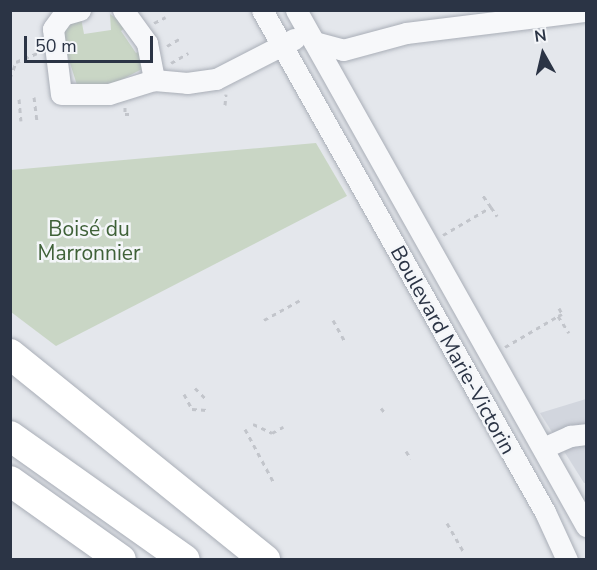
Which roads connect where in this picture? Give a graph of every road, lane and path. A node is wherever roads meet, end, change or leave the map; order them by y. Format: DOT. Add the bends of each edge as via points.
graph roads {
  1 [pos="80,10"];
  2 [pos="123,10"];
  3 [pos="262,10"];
  4 [pos="296,10"];
  5 [pos="586,11"];
  6 [pos="311,37"];
  7 [pos="179,39"];
  8 [pos="282,45"];
  9 [pos="160,50"];
  10 [pos="45,52"];
  11 [pos="188,53"];
  12 [pos="170,63"];
  13 [pos="10,78"];
  14 [pos="154,80"];
  15 [pos="34,97"];
  16 [pos="19,99"];
  17 [pos="37,120"];
  18 [pos="21,121"];
  19 [pos="482,194"];
  20 [pos="491,207"];
  21 [pos="497,216"];
  22 [pos="439,238"];
  23 [pos="302,299"];
  24 [pos="559,308"];
  25 [pos="558,316"];
  26 [pos="264,320"];
  27 [pos="333,320"];
  28 [pos="569,333"];
  29 [pos="346,343"];
  30 [pos="501,349"];
  31 [pos="10,354"];
  32 [pos="195,388"];
  33 [pos="184,394"];
  34 [pos="207,400"];
  35 [pos="381,408"];
  36 [pos="207,410"];
  37 [pos="385,413"];
  38 [pos="253,424"];
  39 [pos="283,427"];
  40 [pos="244,429"];
  41 [pos="586,434"];
  42 [pos="10,436"];
  43 [pos="543,448"];
  44 [pos="406,451"];
  45 [pos="411,459"];
  46 [pos="10,481"];
  47 [pos="273,481"];
  48 [pos="579,499"];
  49 [pos="545,512"];
  50 [pos="447,523"];
  51 [pos="586,526"];
  52 [pos="464,554"];
  53 [pos="121,560"];
  54 [pos="185,560"];
  55 [pos="265,560"];
  56 [pos="567,560"];
  1 -- 14 [label="street" via="63,15 52,29 61,94 109,94"];
  2 -- 14 [label="street" via="147,43"];
  3 -- 8 [label="street, Boulevard Marie-Victorin"];
  4 -- 6 [label="street, Boulevard Marie-Victorin"];
  5 -- 6 [label="street" via="406,33 339,51"];
  6 -- 8 [label="street"];
  6 -- 43 [label="street, Boulevard Marie-Victorin"];
  7 -- 9 [label="path"];
  8 -- 14 [label="street" via="216,79 187,83"];
  8 -- 49 [label="street, Boulevard Marie-Victorin"];
  10 -- 13 [label="path" via="16,62"];
  11 -- 12 [label="path"];
  15 -- 17 [label="path"];
  16 -- 18 [label="path"];
  19 -- 20 [label="path"];
  20 -- 21 [label="path"];
  20 -- 22 [label="path"];
  23 -- 26 [label="path"];
  24 -- 25 [label="path" via="562,314"];
  25 -- 28 [label="path"];
  25 -- 30 [label="path"];
  27 -- 29 [label="path"];
  31 -- 55 [label="highway"];
  32 -- 34 [label="path"];
  33 -- 36 [label="path" via="192,409"];
  35 -- 37 [label="path"];
  38 -- 39 [label="path" via="272,433"];
  40 -- 47 [label="path"];
  41 -- 43 [label="street" via="570,436"];
  42 -- 54 [label="highway"];
  43 -- 48 [label="street, Boulevard Marie-Victorin"];
  44 -- 45 [label="path"];
  46 -- 53 [label="highway"];
  48 -- 49 [label="street"];
  48 -- 51 [label="street, Boulevard Marie-Victorin"];
  49 -- 56 [label="street, Boulevard Marie-Victorin"];
  50 -- 52 [label="path"];
}
